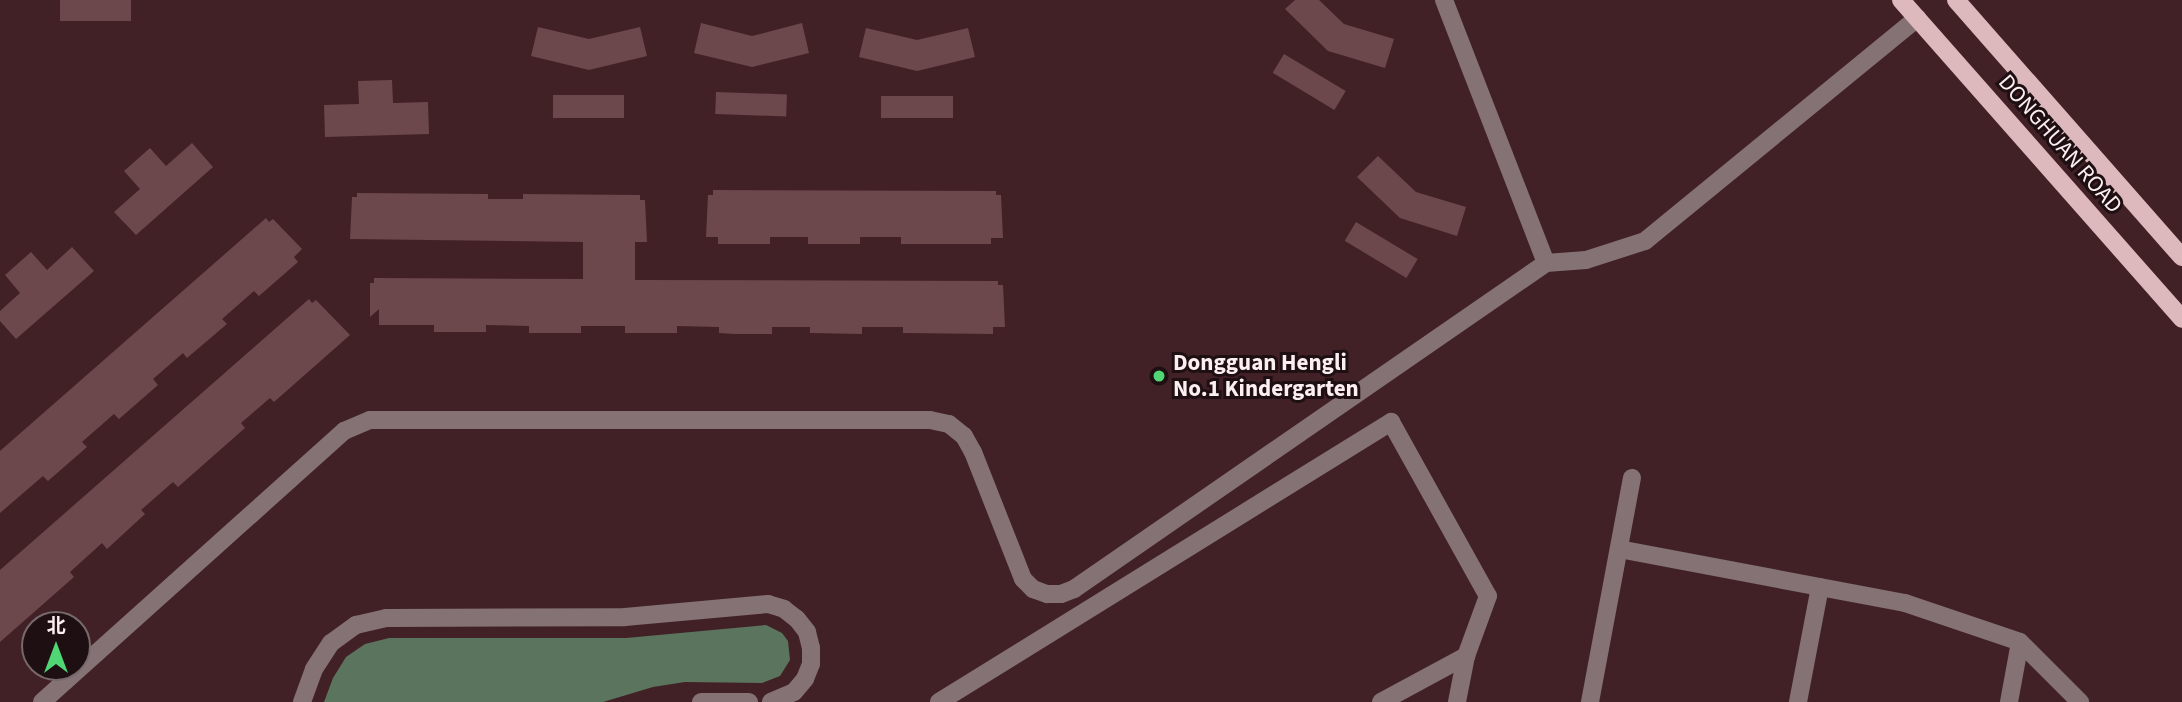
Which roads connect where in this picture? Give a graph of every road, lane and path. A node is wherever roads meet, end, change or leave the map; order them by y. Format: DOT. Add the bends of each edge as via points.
graph roads {
  1 [pos="1444,0"];
  2 [pos="1901,0"];
  3 [pos="1956,0"];
  4 [pos="1917,18"];
  5 [pos="2182,257"];
  6 [pos="1546,263"];
  7 [pos="2182,320"];
  8 [pos="1632,478"];
  9 [pos="1619,550"];
  10 [pos="1820,587"];
  11 [pos="2020,642"];
  12 [pos="1466,656"];
  13 [pos="783,700"];
  14 [pos="42,702"];
  15 [pos="302,702"];
  16 [pos="701,702"];
  17 [pos="749,702"];
  18 [pos="939,702"];
  19 [pos="1381,702"];
  20 [pos="1457,702"];
  21 [pos="1590,702"];
  22 [pos="1798,702"];
  23 [pos="2009,702"];
  24 [pos="2080,702"];
  1 -- 6 [label="lane"];
  2 -- 4 [label="main road, DONGHUAN ROAD"];
  3 -- 5 [label="main road, DONGHUAN ROAD"];
  4 -- 6 [label="lane" via="1644,241 1586,260"];
  4 -- 7 [label="main road, DONGHUAN ROAD"];
  6 -- 14 [label="lane" via="1061,594 1040,592 1023,579 974,452 949,424 930,420 370,420 344,431"];
  8 -- 9 [label="lane"];
  9 -- 10 [label="lane"];
  9 -- 21 [label="lane"];
  10 -- 11 [label="lane" via="1905,603"];
  10 -- 22 [label="lane"];
  11 -- 23 [label="lane"];
  11 -- 24 [label="lane"];
  12 -- 18 [label="lane" via="1488,596 1391,422"];
  12 -- 19 [label="lane"];
  12 -- 20 [label="lane"];
  13 -- 15 [label="lane" via="804,679 811,664 811,648 797,619 768,604 625,617 386,618 356,625 331,643 314,668"];
  16 -- 17 [label="lane"];
}
